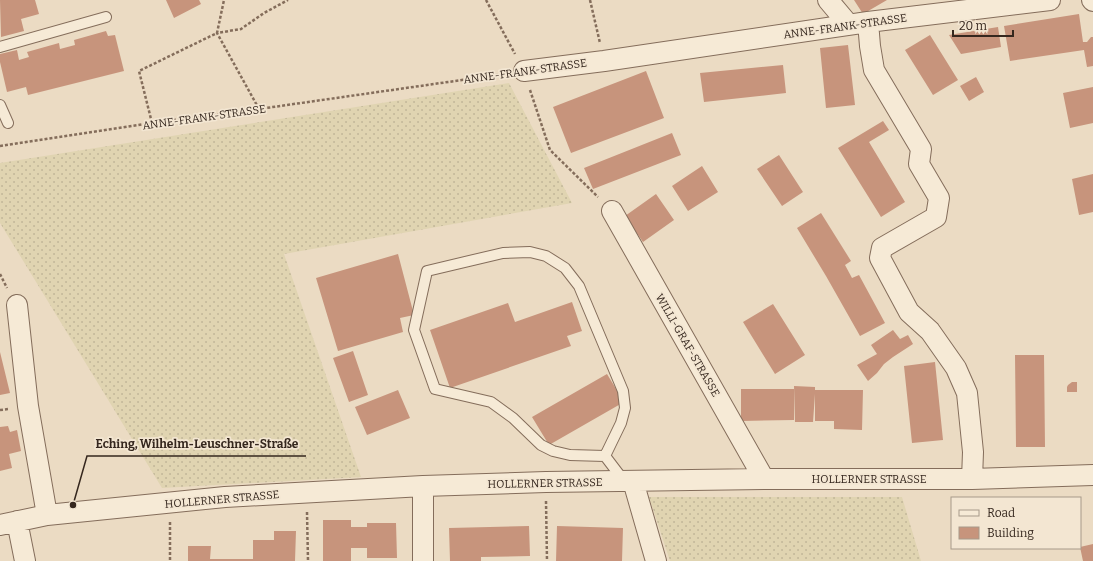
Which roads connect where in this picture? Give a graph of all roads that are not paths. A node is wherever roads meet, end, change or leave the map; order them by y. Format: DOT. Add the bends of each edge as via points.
graph roads {
  1 [pos="828,0"];
  2 [pos="1050,0"];
  3 [pos="106,17"];
  4 [pos="868,22"];
  5 [pos="849,25"];
  6 [pos="0,47"];
  7 [pos="524,71"];
  8 [pos="0,105"];
  9 [pos="8,123"];
  10 [pos="612,210"];
  11 [pos="17,305"];
  12 [pos="605,456"];
  13 [pos="1093,475"];
  14 [pos="972,479"];
  15 [pos="764,480"];
  16 [pos="629,482"];
  17 [pos="423,486"];
  18 [pos="48,515"];
  19 [pos="8,523"];
  20 [pos="25,561"];
  21 [pos="423,561"];
  22 [pos="656,561"];
  1 -- 5 [label="street"];
  2 -- 4 [label="street, ANNE-FRANK-STRASSE"];
  3 -- 6 [label="lane"];
  4 -- 5 [label="street, ANNE-FRANK-STRASSE"];
  4 -- 14 [label="street" via="874,70 921,149 919,164 939,198 936,217 882,248 880,258 909,312 930,331 956,368 967,393 973,452"];
  5 -- 7 [label="street, ANNE-FRANK-STRASSE"];
  8 -- 9 [label="lane"];
  10 -- 15 [label="street, WILLI-GRAF-STRASSE"];
  11 -- 18 [label="street" via="28,406"];
  12 -- 12 [label="lane" via="621,423 625,408 623,391 579,286 565,268 546,256 530,252 503,253 428,271 414,330 435,389 490,402 553,451 570,455"];
  12 -- 16 [label="lane"];
  13 -- 14 [label="street, HOLLERNER STRASSE"];
  14 -- 15 [label="street, HOLLERNER STRASSE"];
  15 -- 16 [label="street, HOLLERNER STRASSE"];
  16 -- 17 [label="street, HOLLERNER STRASSE"];
  16 -- 22 [label="street"];
  17 -- 18 [label="street, HOLLERNER STRASSE" via="225,497"];
  17 -- 21 [label="street"];
  18 -- 19 [label="street, HOLLERNER STRASSE"];
  19 -- 20 [label="street"];
}
